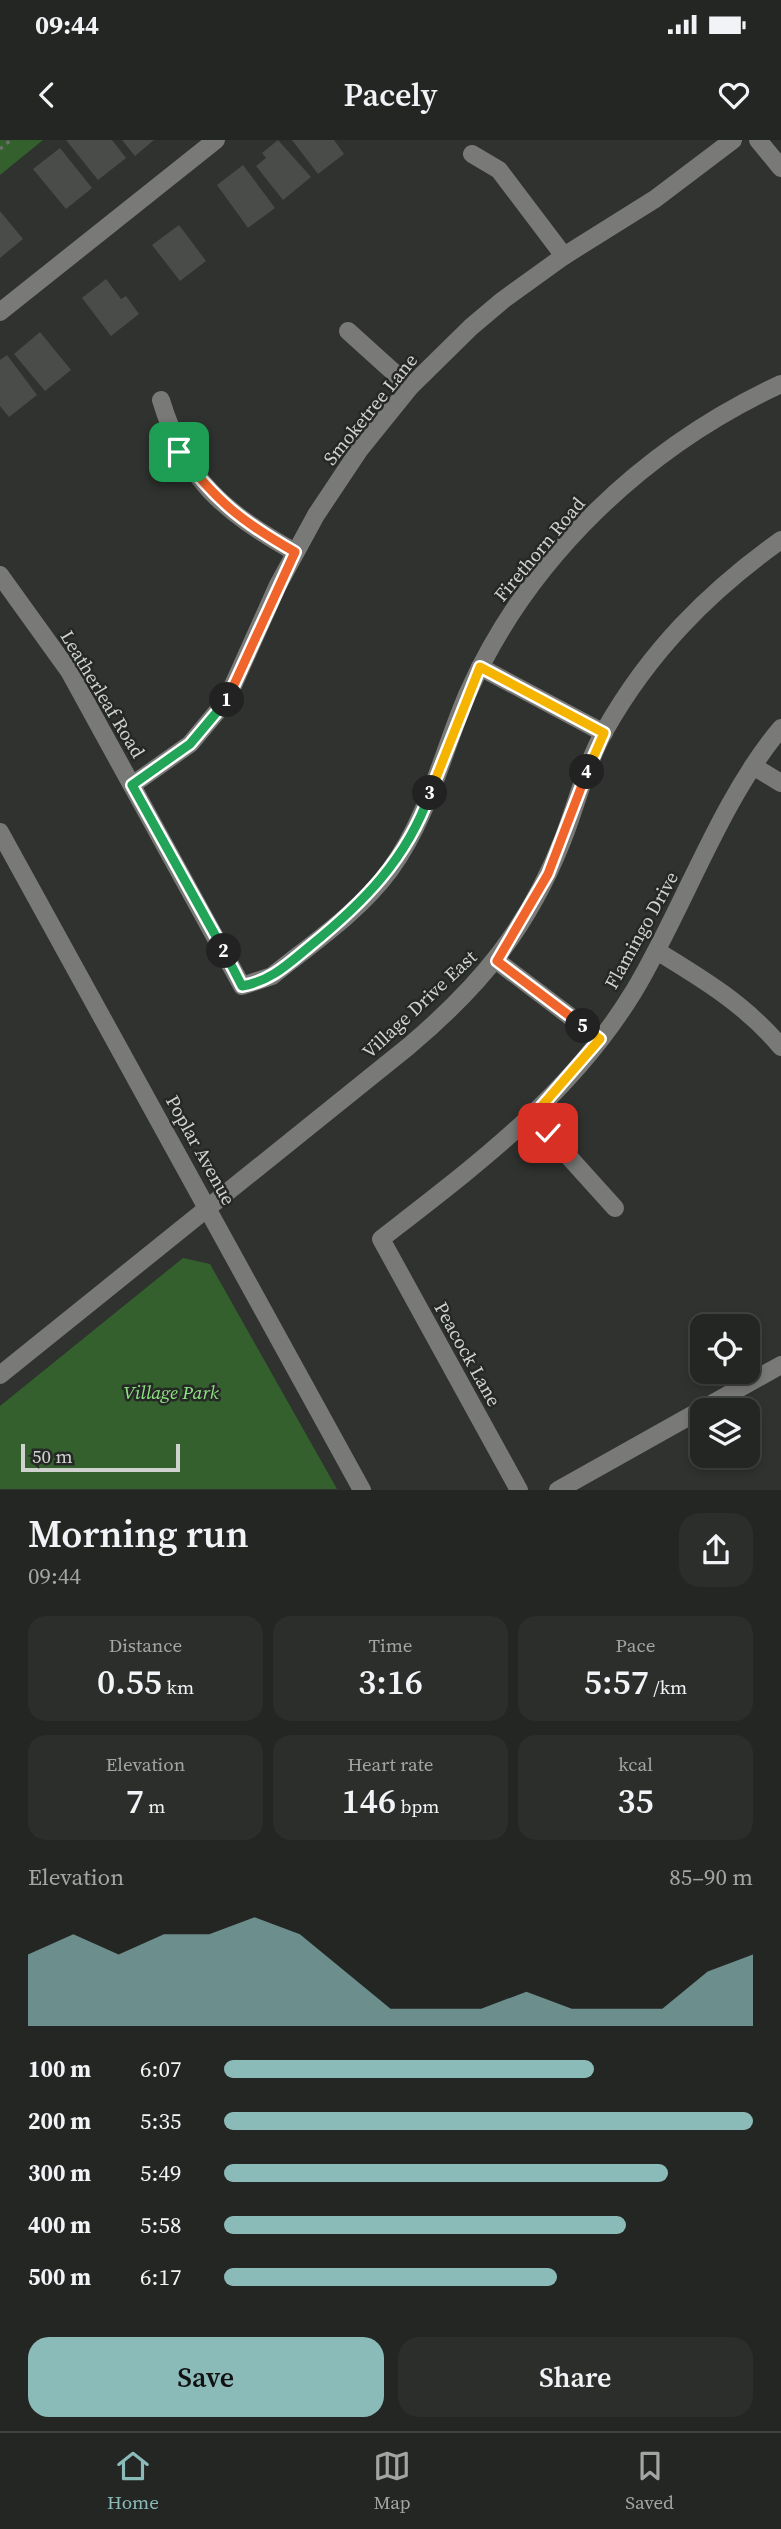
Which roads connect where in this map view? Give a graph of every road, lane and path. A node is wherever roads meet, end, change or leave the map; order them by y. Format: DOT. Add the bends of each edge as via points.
graph roads {
  1 [pos="11,140"];
  2 [pos="216,140"];
  3 [pos="733,140"];
  4 [pos="758,140"];
  5 [pos="0,149"];
  6 [pos="472,154"];
  7 [pos="781,168"];
  8 [pos="564,256"];
  9 [pos="0,312"];
  10 [pos="348,331"];
  11 [pos="781,384"];
  12 [pos="411,387"];
  13 [pos="161,400"];
  14 [pos="781,540"];
  15 [pos="295,552"];
  16 [pos="0,575"];
  17 [pos="480,667"];
  18 [pos="781,728"];
  19 [pos="604,733"];
  20 [pos="753,766"];
  21 [pos="781,783"];
  22 [pos="132,785"];
  23 [pos="0,832"];
  24 [pos="657,951"];
  25 [pos="497,961"];
  26 [pos="242,986"];
  27 [pos="600,1039"];
  28 [pos="781,1047"];
  29 [pos="533,1116"];
  30 [pos="209,1208"];
  31 [pos="615,1208"];
  32 [pos="381,1238"];
  33 [pos="781,1365"];
  34 [pos="0,1375"];
  35 [pos="362,1489"];
  36 [pos="519,1489"];
  37 [pos="558,1489"];
  1 -- 5 [label="path"];
  2 -- 9 [label="street"];
  3 -- 8 [label="street, Smoketree Lane" via="655,200"];
  4 -- 7 [label="street"];
  6 -- 8 [label="street" via="499,170"];
  8 -- 12 [label="street, Smoketree Lane" via="471,327"];
  10 -- 12 [label="street"];
  11 -- 17 [label="street, Firethorn Road" via="723,413 623,485 532,584"];
  12 -- 15 [label="street, Smoketree Lane" via="360,449"];
  13 -- 15 [label="street" via="179,452 215,496 253,528"];
  14 -- 19 [label="street, Village Drive East" via="685,620 638,676"];
  15 -- 22 [label="street, Smoketree Lane" via="226,701 176,757"];
  16 -- 22 [label="street, Leatherleaf Road" via="69,671"];
  17 -- 19 [label="street"];
  17 -- 26 [label="street, Firethorn Road" via="418,824 388,872 353,910 272,976"];
  18 -- 20 [label="street, Flamingo Drive"];
  19 -- 25 [label="street, Village Drive East" via="548,874"];
  20 -- 21 [label="street"];
  20 -- 24 [label="street, Flamingo Drive"];
  22 -- 26 [label="street, Leatherleaf Road"];
  23 -- 30 [label="street, Poplar Avenue"];
  24 -- 27 [label="street, Flamingo Drive"];
  24 -- 28 [label="street" via="724,994"];
  25 -- 27 [label="street"];
  25 -- 30 [label="street, Village Drive East" via="418,1038"];
  27 -- 29 [label="street, Flamingo Drive"];
  29 -- 31 [label="street"];
  29 -- 32 [label="street, Flamingo Drive"];
  30 -- 34 [label="street, Village Drive East"];
  30 -- 35 [label="street, Poplar Avenue"];
  32 -- 36 [label="street, Peacock Lane"];
  33 -- 37 [label="street"];
}
